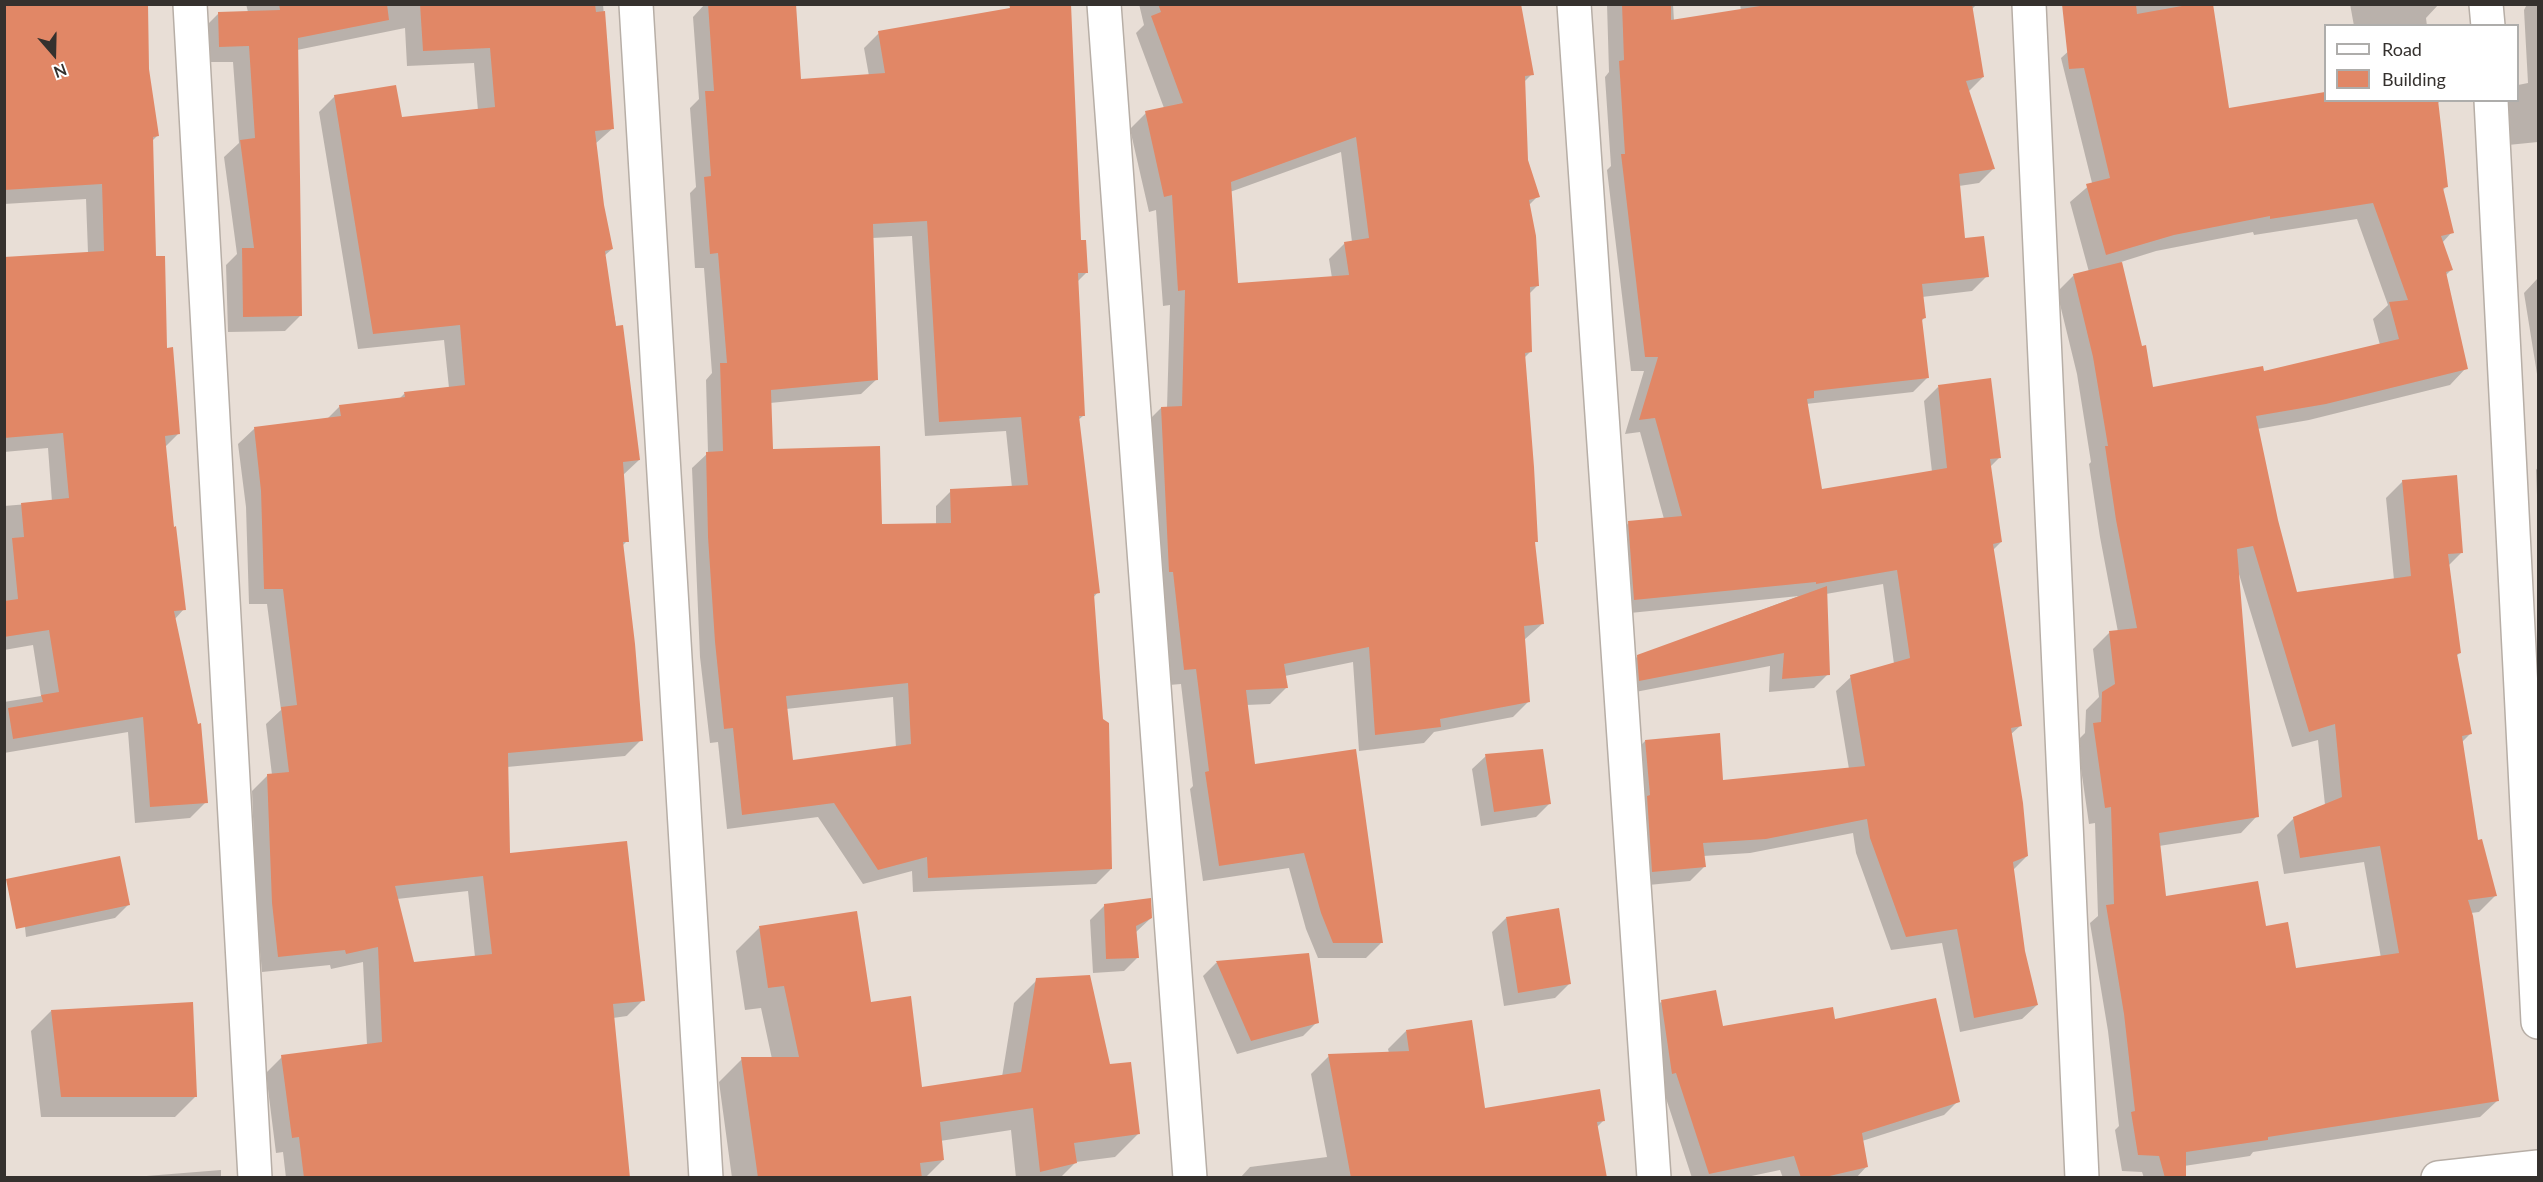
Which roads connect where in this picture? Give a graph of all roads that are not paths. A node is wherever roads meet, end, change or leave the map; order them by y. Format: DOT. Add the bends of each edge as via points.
graph roads {
  1 [pos="190,4"];
  2 [pos="636,4"];
  3 [pos="1104,4"];
  4 [pos="1574,4"];
  5 [pos="2029,4"];
  6 [pos="2486,4"];
  7 [pos="2488,24"];
  8 [pos="2491,102"];
  9 [pos="2538,1022"];
  10 [pos="2538,1167"];
  11 [pos="255,1178"];
  12 [pos="706,1178"];
  13 [pos="1190,1178"];
  14 [pos="1654,1178"];
  15 [pos="2082,1178"];
  16 [pos="2438,1178"];
  1 -- 11 [label="street"];
  2 -- 12 [label="street"];
  3 -- 13 [label="street"];
  4 -- 14 [label="street"];
  5 -- 15 [label="street"];
  6 -- 7 [label="street"];
  8 -- 9 [label="street"];
  10 -- 16 [label="street"];
}
